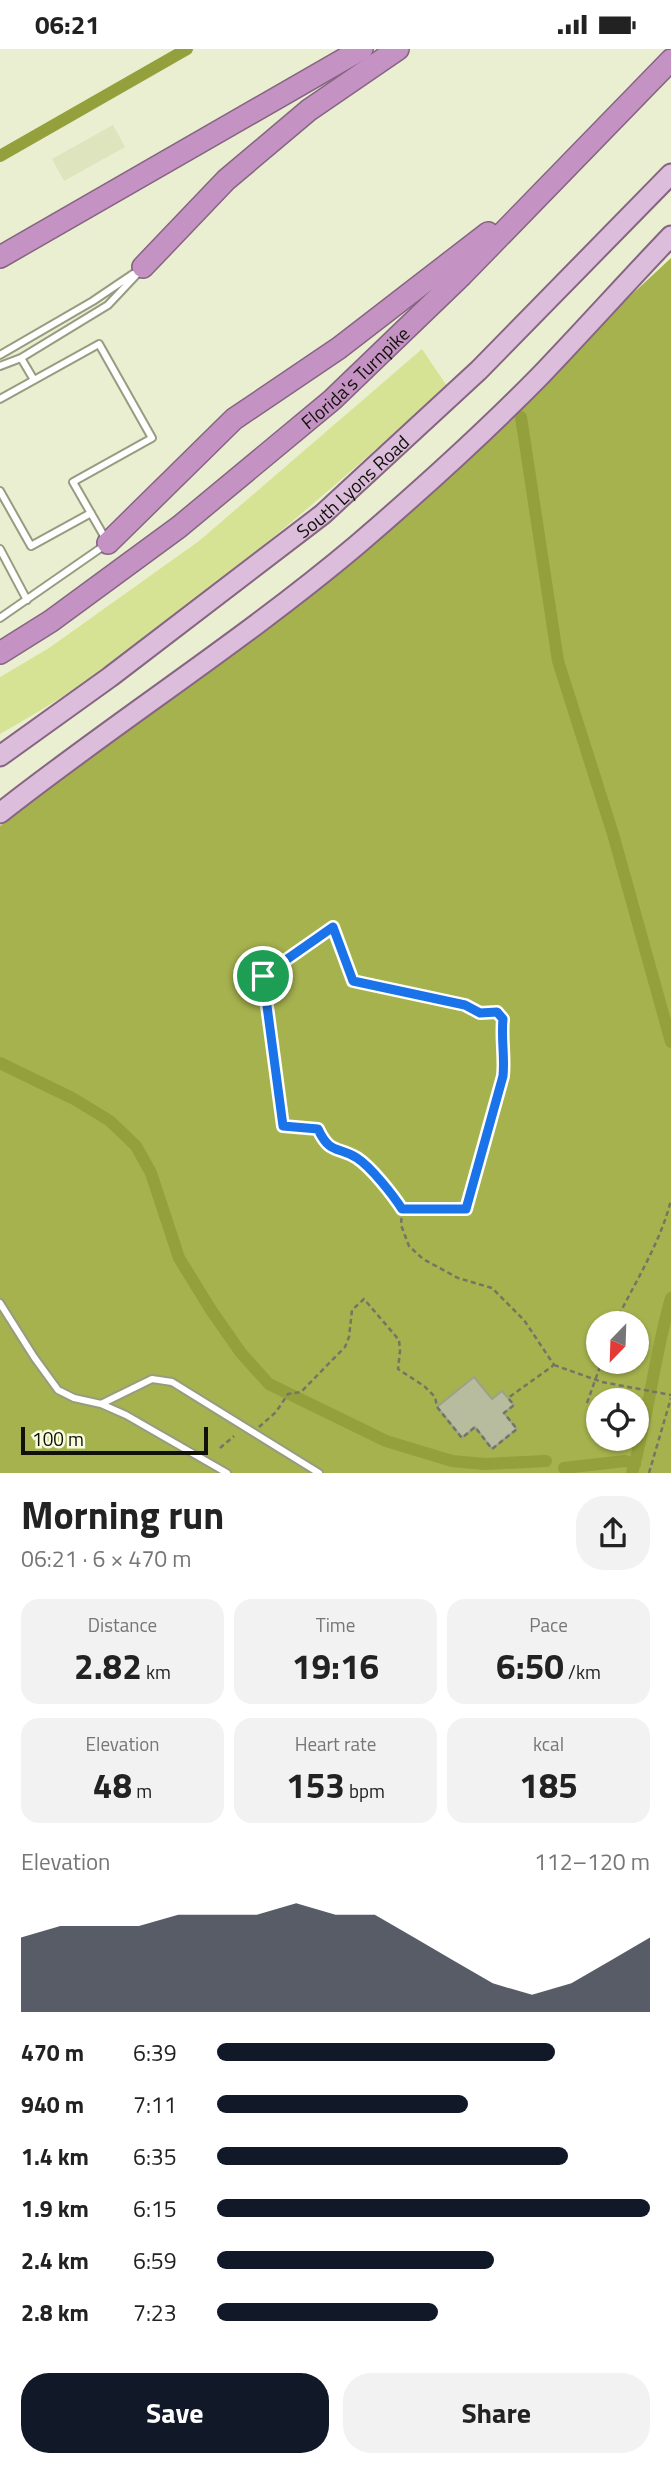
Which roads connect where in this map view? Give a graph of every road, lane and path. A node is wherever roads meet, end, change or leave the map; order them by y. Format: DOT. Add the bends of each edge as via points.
graph roads {
  1 [pos="362,49"];
  2 [pos="398,49"];
  3 [pos="671,60"];
  4 [pos="671,174"];
  5 [pos="520,215"];
  6 [pos="671,236"];
  7 [pos="0,257"];
  8 [pos="143,267"];
  9 [pos="0,355"];
  10 [pos="21,358"];
  11 [pos="0,366"];
  12 [pos="34,380"];
  13 [pos="0,399"];
  14 [pos="0,491"];
  15 [pos="91,513"];
  16 [pos="108,543"];
  17 [pos="0,551"];
  18 [pos="27,600"];
  19 [pos="0,618"];
  20 [pos="0,653"];
  21 [pos="0,756"];
  22 [pos="0,813"];
  23 [pos="671,1200"];
  24 [pos="402,1209"];
  25 [pos="0,1303"];
  26 [pos="621,1311"];
  27 [pos="554,1365"];
  28 [pos="598,1374"];
  29 [pos="596,1381"];
  30 [pos="593,1388"];
  31 [pos="671,1396"];
  32 [pos="102,1404"];
  33 [pos="259,1427"];
  34 [pos="234,1436"];
  35 [pos="220,1448"];
  36 [pos="228,1473"];
  37 [pos="319,1473"];
  38 [pos="649,1473"];
  1 -- 7 [label="highway"];
  2 -- 8 [label="highway" via="309,110 226,180"];
  3 -- 5 [label="highway, Florida's Turnpike"];
  4 -- 21 [label="main road, South Lyons Road" via="479,370 323,514"];
  5 -- 16 [label="highway" via="492,230 377,320 234,419"];
  5 -- 20 [label="highway, Florida's Turnpike" via="323,408 179,527"];
  6 -- 22 [label="main road" via="466,449 356,546 221,652"];
  8 -- 9 [label="lane"];
  8 -- 10 [label="lane" via="108,305"];
  10 -- 11 [label="lane"];
  10 -- 12 [label="lane"];
  12 -- 13 [label="lane"];
  12 -- 15 [label="lane" via="99,344 152,438 73,482"];
  14 -- 15 [label="lane" via="31,546"];
  15 -- 16 [label="lane"];
  16 -- 18 [label="lane"];
  17 -- 18 [label="lane"];
  18 -- 19 [label="lane"];
  23 -- 26 [label="path" via="659,1242"];
  24 -- 24 [label="path" via="357,1158 330,1147 318,1129 283,1126 263,976 333,927 353,981 465,1005 480,1013 497,1012 503,1019 503,1076 466,1209"];
  24 -- 27 [label="path" via="401,1225 409,1246 458,1278 492,1287 524,1320"];
  25 -- 32 [label="lane" via="58,1390"];
  27 -- 29 [label="path"];
  27 -- 33 [label="path" via="508,1398 514,1405 504,1413 517,1429 492,1449 475,1427 462,1438 435,1397 398,1369 399,1341 364,1299 352,1310 345,1347 301,1392 288,1394"];
  28 -- 29 [label="path"];
  29 -- 30 [label="path"];
  29 -- 31 [label="path"];
  31 -- 38 [label="path"];
  32 -- 36 [label="lane"];
  32 -- 37 [label="lane" via="152,1379 172,1382"];
  34 -- 35 [label="path"];
}
